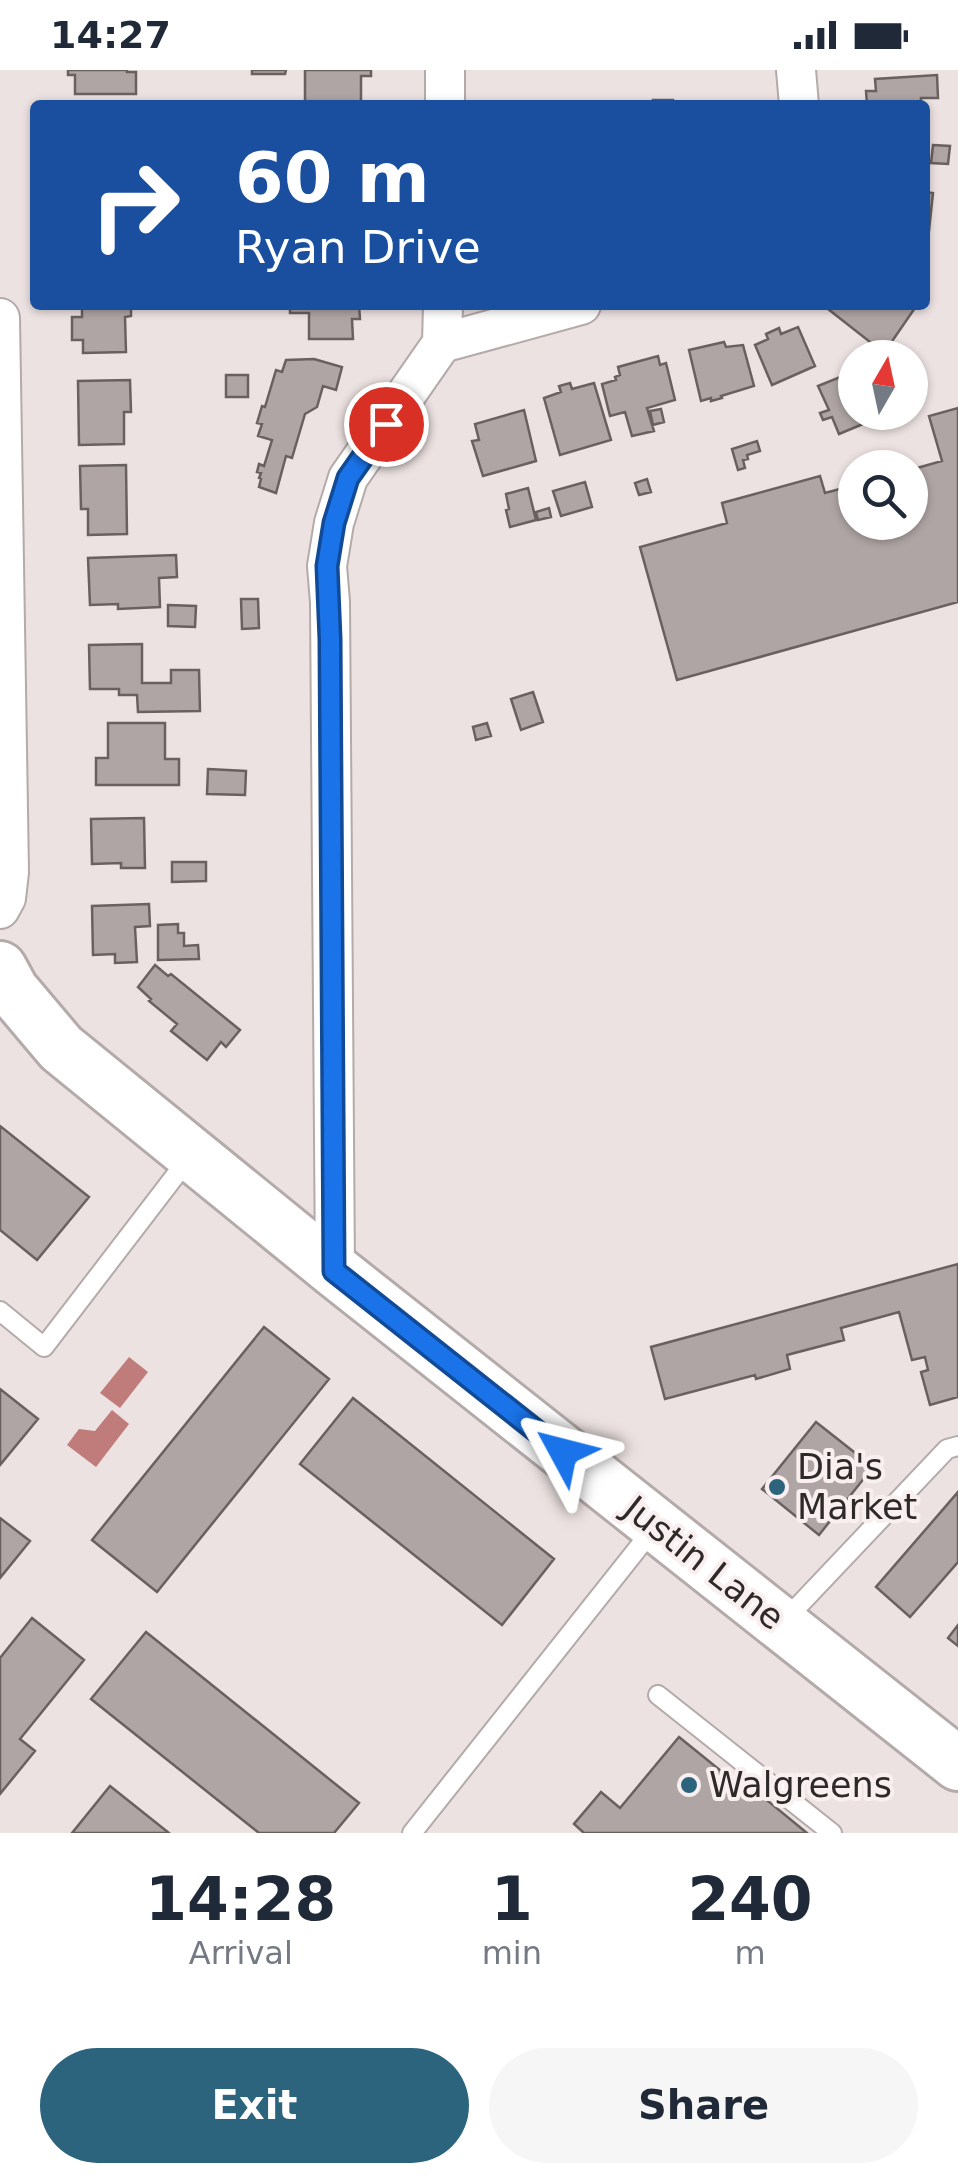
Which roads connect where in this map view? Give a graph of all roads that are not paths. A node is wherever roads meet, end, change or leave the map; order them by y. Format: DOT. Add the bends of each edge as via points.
graph roads {
  1 [pos="445,70"];
  2 [pos="796,70"];
  3 [pos="444,100"];
  4 [pos="798,100"];
  5 [pos="443,310"];
  6 [pos="563,310"];
  7 [pos="0,318"];
  8 [pos="442,344"];
  9 [pos="3,679"];
  10 [pos="0,909"];
  11 [pos="0,968"];
  12 [pos="192,1155"];
  13 [pos="334,1271"];
  14 [pos="0,1312"];
  15 [pos="958,1446"];
  16 [pos="656,1526"];
  17 [pos="781,1624"];
  18 [pos="658,1695"];
  19 [pos="958,1764"];
  20 [pos="412,1833"];
  21 [pos="832,1833"];
  1 -- 3 [label="street"];
  2 -- 4 [label="street"];
  5 -- 8 [label="street"];
  6 -- 8 [label="street"];
  7 -- 9 [label="street"];
  8 -- 13 [label="street" via="348,478 327,566"];
  9 -- 10 [label="street" via="9,872"];
  11 -- 12 [label="street, Justin Lane" via="61,1048"];
  12 -- 13 [label="street, Justin Lane"];
  12 -- 14 [label="lane" via="44,1347"];
  13 -- 16 [label="street, Justin Lane"];
  15 -- 17 [label="lane" via="947,1449"];
  16 -- 17 [label="street, Justin Lane"];
  16 -- 20 [label="lane"];
  17 -- 19 [label="street, Justin Lane"];
  18 -- 21 [label="lane"];
}
